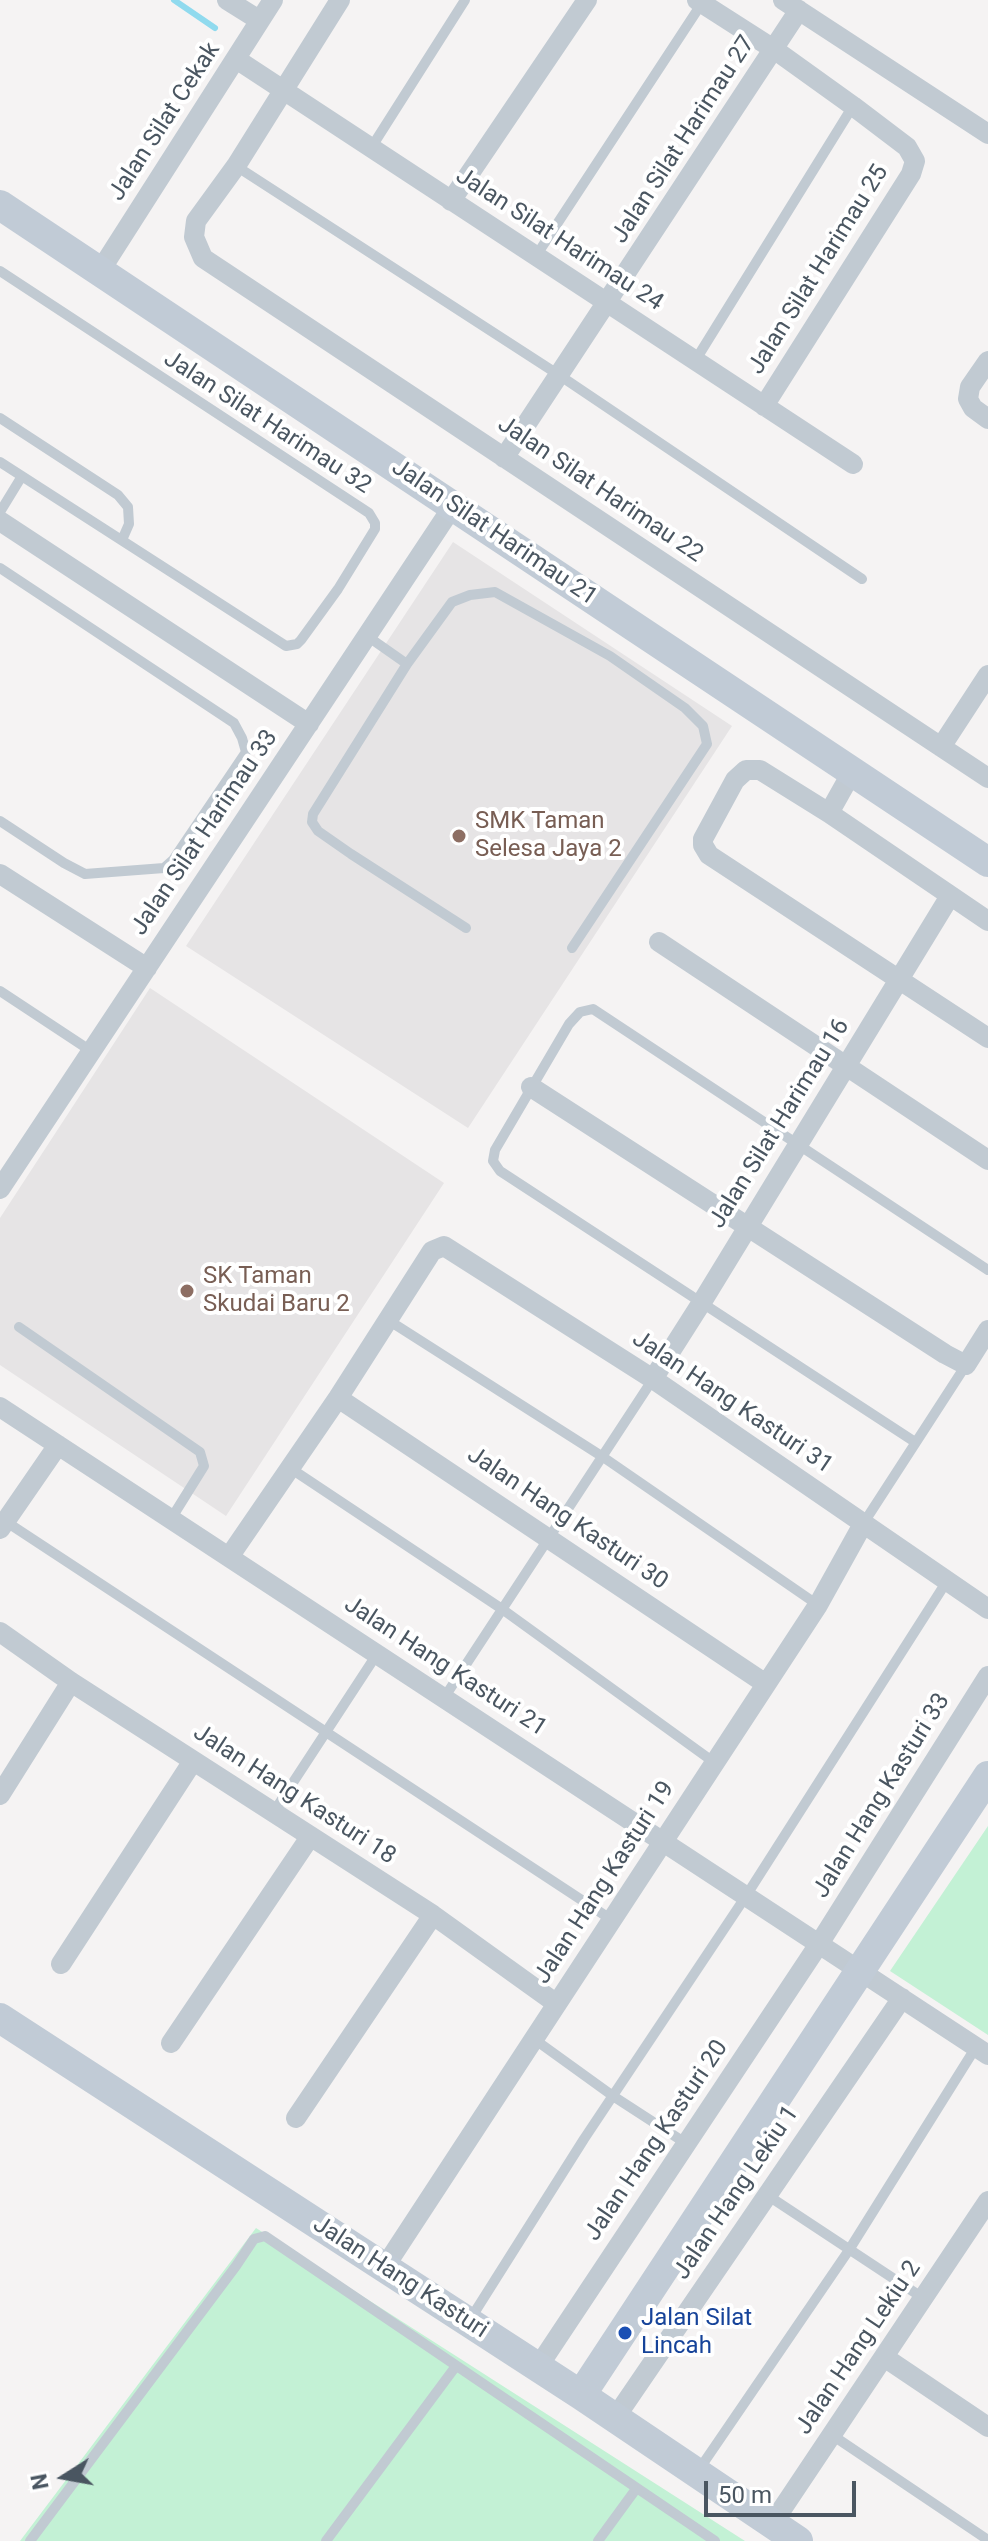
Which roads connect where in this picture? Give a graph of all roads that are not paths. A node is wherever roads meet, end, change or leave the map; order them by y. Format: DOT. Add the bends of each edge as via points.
graph roads {
  1 [pos="227,0"];
  2 [pos="273,0"];
  3 [pos="340,0"];
  4 [pos="465,0"];
  5 [pos="587,0"];
  6 [pos="700,2"];
  7 [pos="791,5"];
  8 [pos="259,20"];
  9 [pos="775,50"];
  10 [pos="236,59"];
  11 [pos="282,89"];
  12 [pos="853,106"];
  13 [pos="986,128"];
  14 [pos="371,148"];
  15 [pos="236,166"];
  16 [pos="451,201"];
  17 [pos="0,205"];
  18 [pos="536,256"];
  19 [pos="0,271"];
  20 [pos="100,271"];
  21 [pos="607,303"];
  22 [pos="695,361"];
  23 [pos="988,361"];
  24 [pos="559,375"];
  25 [pos="764,406"];
  26 [pos="0,418"];
  27 [pos="988,419"];
  28 [pos="504,458"];
  29 [pos="0,462"];
  30 [pos="853,464"];
  31 [pos="22,476"];
  32 [pos="453,506"];
  33 [pos="0,512"];
  34 [pos="0,521"];
  35 [pos="122,540"];
  36 [pos="0,568"];
  37 [pos="862,579"];
  38 [pos="367,636"];
  39 [pos="407,664"];
  40 [pos="988,675"];
  41 [pos="309,724"];
  42 [pos="941,747"];
  43 [pos="852,772"];
  44 [pos="988,778"];
  45 [pos="829,813"];
  46 [pos="0,821"];
  47 [pos="988,862"];
  48 [pos="0,874"];
  49 [pos="950,896"];
  50 [pos="988,921"];
  51 [pos="466,928"];
  52 [pos="659,942"];
  53 [pos="572,948"];
  54 [pos="147,968"];
  55 [pos="901,979"];
  56 [pos="0,991"];
  57 [pos="988,1038"];
  58 [pos="91,1051"];
  59 [pos="846,1068"];
  60 [pos="531,1087"];
  61 [pos="799,1145"];
  62 [pos="988,1160"];
  63 [pos="0,1189"];
  64 [pos="747,1225"];
  65 [pos="988,1270"];
  66 [pos="702,1302"];
  67 [pos="388,1320"];
  68 [pos="19,1327"];
  69 [pos="988,1330"];
  70 [pos="966,1365"];
  71 [pos="653,1379"];
  72 [pos="338,1398"];
  73 [pos="0,1407"];
  74 [pos="915,1442"];
  75 [pos="58,1445"];
  76 [pos="603,1457"];
  77 [pos="290,1468"];
  78 [pos="171,1519"];
  79 [pos="863,1524"];
  80 [pos="2,1525"];
  81 [pos="549,1538"];
  82 [pos="229,1557"];
  83 [pos="947,1581"];
  84 [pos="818,1605"];
  85 [pos="502,1609"];
  86 [pos="988,1609"];
  87 [pos="0,1632"];
  88 [pos="377,1654"];
  89 [pos="988,1676"];
  90 [pos="71,1682"];
  91 [pos="766,1684"];
  92 [pos="444,1698"];
  93 [pos="325,1734"];
  94 [pos="193,1761"];
  95 [pos="715,1763"];
  96 [pos="988,1776"];
  97 [pos="0,1795"];
  98 [pos="273,1813"];
  99 [pos="310,1837"];
  100 [pos="663,1841"];
  101 [pos="746,1896"];
  102 [pos="433,1915"];
  103 [pos="612,1920"];
  104 [pos="819,1944"];
  105 [pos="61,1964"];
  106 [pos="861,1971"];
  107 [pos="902,1998"];
  108 [pos="557,2004"];
  109 [pos="0,2018"];
  110 [pos="534,2039"];
  111 [pos="171,2043"];
  112 [pos="982,2051"];
  113 [pos="613,2096"];
  114 [pos="296,2118"];
  115 [pos="687,2144"];
  116 [pos="767,2195"];
  117 [pos="988,2201"];
  118 [pos="849,2250"];
  119 [pos="384,2268"];
  120 [pos="923,2298"];
  121 [pos="468,2322"];
  122 [pos="884,2357"];
  123 [pos="456,2366"];
  124 [pos="538,2367"];
  125 [pos="581,2395"];
  126 [pos="615,2418"];
  127 [pos="988,2427"];
  128 [pos="832,2435"];
  129 [pos="697,2473"];
  130 [pos="636,2489"];
  131 [pos="772,2524"];
  132 [pos="988,2540"];
  133 [pos="30,2541"];
  134 [pos="326,2541"];
  135 [pos="598,2541"];
  136 [pos="715,2541"];
  137 [pos="798,2541"];
  1 -- 8 [label="street"];
  2 -- 8 [label="street, Jalan Silat Cekak"];
  3 -- 11 [label="street"];
  4 -- 14 [label="lane"];
  5 -- 16 [label="street"];
  6 -- 9 [label="street"];
  6 -- 18 [label="lane"];
  7 -- 9 [label="street, Jalan Silat Harimau 27"];
  7 -- 13 [label="street"];
  8 -- 10 [label="street, Jalan Silat Cekak"];
  9 -- 12 [label="street"];
  9 -- 21 [label="street, Jalan Silat Harimau 27"];
  10 -- 11 [label="street, Jalan Silat Harimau 24"];
  10 -- 20 [label="street, Jalan Silat Cekak"];
  11 -- 14 [label="street, Jalan Silat Harimau 24"];
  11 -- 15 [label="street"];
  12 -- 22 [label="lane"];
  12 -- 25 [label="street, Jalan Silat Harimau 25" via="907,147 915,161"];
  14 -- 16 [label="street, Jalan Silat Harimau 24"];
  15 -- 24 [label="lane"];
  15 -- 28 [label="street, Jalan Silat Harimau 22" via="196,221 194,237 203,258"];
  16 -- 18 [label="street, Jalan Silat Harimau 24"];
  17 -- 20 [label="street, Jalan Silat Harimau 21"];
  18 -- 21 [label="street, Jalan Silat Harimau 24"];
  19 -- 35 [label="lane, Jalan Silat Harimau 32" via="369,513 375,523 338,589 291,646 280,644"];
  20 -- 32 [label="street, Jalan Silat Harimau 21"];
  21 -- 22 [label="street, Jalan Silat Harimau 24"];
  21 -- 24 [label="street, Jalan Silat Harimau 27"];
  22 -- 25 [label="street, Jalan Silat Harimau 24"];
  23 -- 27 [label="street" via="968,399"];
  24 -- 28 [label="street, Jalan Silat Harimau 27"];
  24 -- 37 [label="lane"];
  25 -- 30 [label="street, Jalan Silat Harimau 24"];
  26 -- 35 [label="lane" via="118,495 128,507 129,524"];
  28 -- 42 [label="street, Jalan Silat Harimau 22"];
  29 -- 31 [label="lane, Jalan Silat Harimau 32"];
  31 -- 33 [label="lane"];
  31 -- 35 [label="lane, Jalan Silat Harimau 32"];
  32 -- 38 [label="street, Jalan Silat Harimau 33"];
  32 -- 43 [label="street, Jalan Silat Harimau 21"];
  34 -- 41 [label="street"];
  36 -- 46 [label="lane" via="234,723 246,752 164,868 85,874"];
  38 -- 39 [label="lane"];
  38 -- 41 [label="street, Jalan Silat Harimau 33"];
  39 -- 51 [label="lane" via="312,822 351,854"];
  39 -- 53 [label="lane" via="452,602 495,592 610,656 703,726 707,744"];
  40 -- 42 [label="street"];
  41 -- 54 [label="street, Jalan Silat Harimau 33"];
  42 -- 44 [label="street, Jalan Silat Harimau 22"];
  43 -- 45 [label="street"];
  43 -- 47 [label="street, Jalan Silat Harimau 21"];
  45 -- 49 [label="street"];
  45 -- 55 [label="street" via="760,770 746,770 735,780 703,845"];
  48 -- 54 [label="street"];
  49 -- 50 [label="street"];
  49 -- 55 [label="street, Jalan Silat Harimau 16"];
  52 -- 59 [label="street"];
  54 -- 58 [label="street, Jalan Silat Harimau 33"];
  55 -- 57 [label="street"];
  55 -- 59 [label="street, Jalan Silat Harimau 16"];
  56 -- 58 [label="lane"];
  58 -- 63 [label="street, Jalan Silat Harimau 33"];
  59 -- 61 [label="street, Jalan Silat Harimau 16"];
  59 -- 62 [label="street"];
  60 -- 61 [label="lane" via="569,1024 580,1012 593,1009"];
  60 -- 64 [label="street"];
  60 -- 66 [label="lane" via="495,1150 496,1166"];
  61 -- 64 [label="street, Jalan Silat Harimau 16"];
  61 -- 65 [label="lane"];
  64 -- 66 [label="street, Jalan Silat Harimau 16"];
  64 -- 70 [label="street"];
  66 -- 71 [label="street, Jalan Silat Harimau 16"];
  66 -- 74 [label="lane"];
  67 -- 71 [label="street, Jalan Hang Kasturi 31" via="432,1251 444,1246"];
  67 -- 72 [label="street"];
  67 -- 76 [label="lane"];
  68 -- 78 [label="lane" via="200,1452 204,1466"];
  69 -- 70 [label="street"];
  70 -- 74 [label="lane"];
  71 -- 76 [label="lane"];
  71 -- 79 [label="street, Jalan Hang Kasturi 31"];
  72 -- 77 [label="street"];
  72 -- 81 [label="street, Jalan Hang Kasturi 30"];
  73 -- 75 [label="street, Jalan Hang Kasturi 21"];
  74 -- 79 [label="lane"];
  75 -- 78 [label="street, Jalan Hang Kasturi 21"];
  75 -- 80 [label="street"];
  76 -- 81 [label="lane"];
  76 -- 84 [label="lane"];
  77 -- 82 [label="street"];
  77 -- 85 [label="lane"];
  78 -- 82 [label="street, Jalan Hang Kasturi 21"];
  79 -- 83 [label="street, Jalan Hang Kasturi 31"];
  79 -- 84 [label="street, Jalan Hang Kasturi 19"];
  80 -- 93 [label="lane"];
  81 -- 85 [label="lane"];
  81 -- 91 [label="street, Jalan Hang Kasturi 30"];
  82 -- 88 [label="street, Jalan Hang Kasturi 21"];
  83 -- 86 [label="street, Jalan Hang Kasturi 31"];
  83 -- 101 [label="lane"];
  84 -- 91 [label="street, Jalan Hang Kasturi 19"];
  85 -- 92 [label="lane"];
  85 -- 95 [label="lane"];
  87 -- 90 [label="street, Jalan Hang Kasturi 18"];
  88 -- 92 [label="street, Jalan Hang Kasturi 21"];
  88 -- 93 [label="lane"];
  89 -- 104 [label="street, Jalan Hang Kasturi 33"];
  90 -- 94 [label="street, Jalan Hang Kasturi 18"];
  90 -- 97 [label="street"];
  91 -- 95 [label="street, Jalan Hang Kasturi 19"];
  92 -- 100 [label="street, Jalan Hang Kasturi 21"];
  93 -- 98 [label="lane"];
  93 -- 103 [label="lane"];
  94 -- 98 [label="street, Jalan Hang Kasturi 18"];
  94 -- 105 [label="street"];
  95 -- 100 [label="street, Jalan Hang Kasturi 19"];
  96 -- 106 [label="street"];
  98 -- 99 [label="street, Jalan Hang Kasturi 18"];
  99 -- 102 [label="street, Jalan Hang Kasturi 18"];
  99 -- 111 [label="street"];
  100 -- 101 [label="street, Jalan Hang Kasturi 21"];
  100 -- 103 [label="street, Jalan Hang Kasturi 19"];
  101 -- 104 [label="street, Jalan Hang Kasturi 21"];
  101 -- 113 [label="lane"];
  102 -- 108 [label="street, Jalan Hang Kasturi 18"];
  102 -- 114 [label="street"];
  103 -- 108 [label="street, Jalan Hang Kasturi 19"];
  104 -- 106 [label="street, Jalan Hang Kasturi 21"];
  104 -- 115 [label="street, Jalan Hang Kasturi 20"];
  106 -- 107 [label="street, Jalan Hang Kasturi 21"];
  106 -- 125 [label="street"];
  107 -- 112 [label="street, Jalan Hang Kasturi 21"];
  107 -- 116 [label="street, Jalan Hang Lekiu 1"];
  108 -- 110 [label="street, Jalan Hang Kasturi 19"];
  109 -- 119 [label="street, Jalan Hang Kasturi"];
  110 -- 113 [label="lane"];
  110 -- 119 [label="street, Jalan Hang Kasturi 19"];
  112 -- 118 [label="lane"];
  113 -- 115 [label="lane"];
  113 -- 121 [label="lane"];
  115 -- 124 [label="street, Jalan Hang Kasturi 20"];
  116 -- 118 [label="lane"];
  116 -- 126 [label="street, Jalan Hang Lekiu 1"];
  117 -- 120 [label="street, Jalan Hang Lekiu 2"];
  118 -- 120 [label="lane"];
  118 -- 129 [label="lane"];
  119 -- 121 [label="street, Jalan Hang Kasturi"];
  120 -- 122 [label="street, Jalan Hang Lekiu 2"];
  121 -- 124 [label="street, Jalan Hang Kasturi"];
  122 -- 127 [label="street"];
  122 -- 128 [label="street, Jalan Hang Lekiu 2"];
  123 -- 130 [label="lane"];
  123 -- 133 [label="lane" via="265,2236 254,2239"];
  123 -- 134 [label="lane"];
  124 -- 125 [label="street, Jalan Hang Kasturi"];
  125 -- 126 [label="street, Jalan Hang Kasturi"];
  126 -- 129 [label="street, Jalan Hang Kasturi"];
  128 -- 131 [label="street, Jalan Hang Lekiu 2"];
  128 -- 132 [label="lane"];
  129 -- 131 [label="street, Jalan Hang Kasturi"];
  130 -- 135 [label="lane"];
  130 -- 136 [label="lane"];
  131 -- 137 [label="street, Jalan Hang Kasturi"];
}
